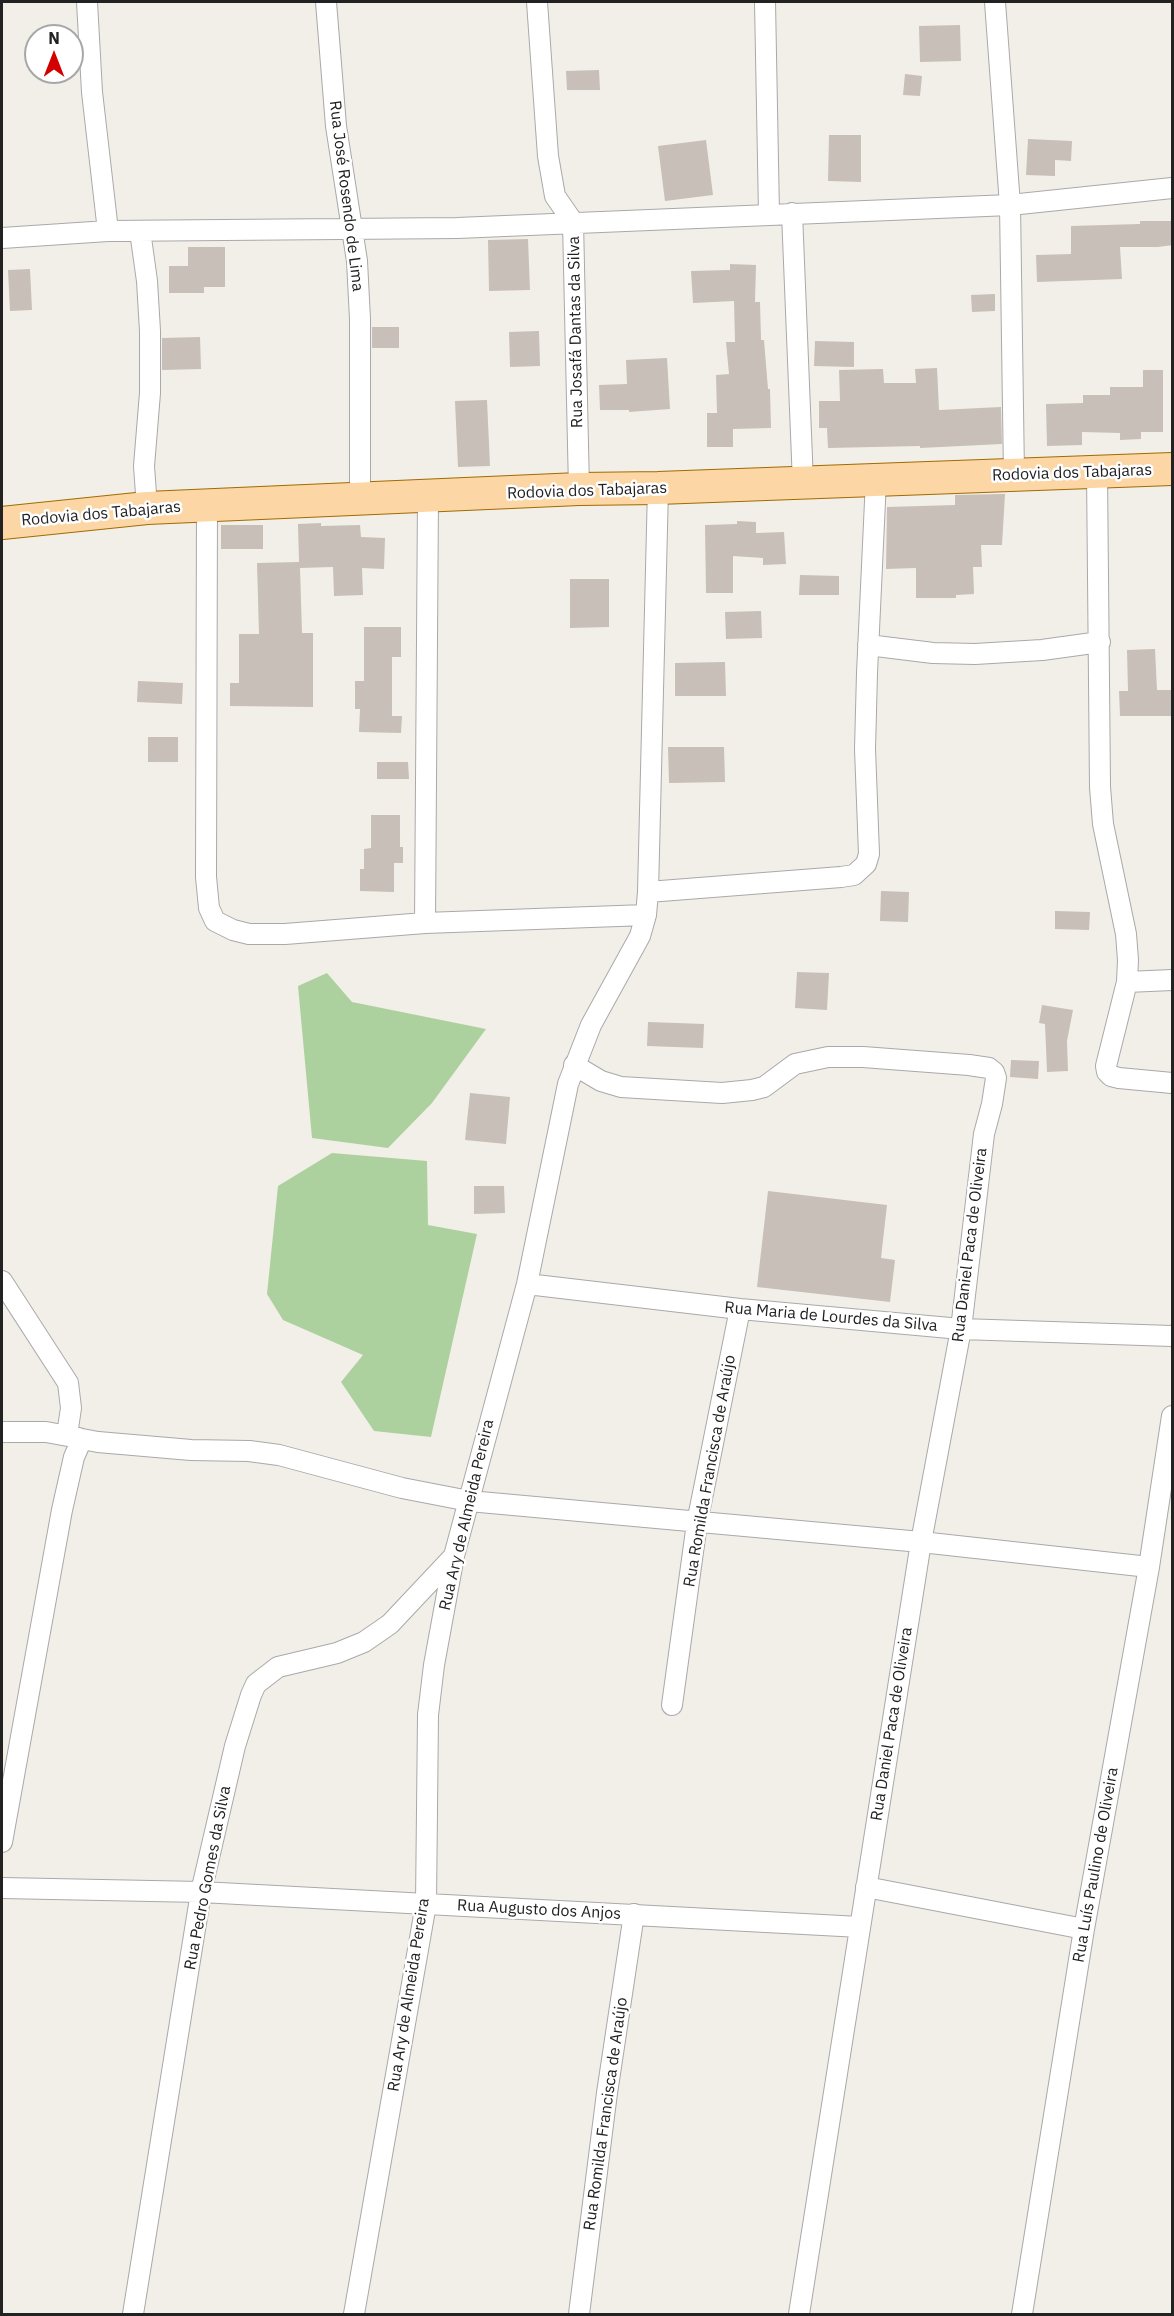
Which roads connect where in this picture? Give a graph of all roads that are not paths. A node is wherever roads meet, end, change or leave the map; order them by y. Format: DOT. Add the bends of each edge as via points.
graph roads {
  1 [pos="87,2"];
  2 [pos="326,2"];
  3 [pos="537,2"];
  4 [pos="765,2"];
  5 [pos="996,2"];
  6 [pos="1173,188"];
  7 [pos="1010,205"];
  8 [pos="792,213"];
  9 [pos="769,214"];
  10 [pos="573,222"];
  11 [pos="353,228"];
  12 [pos="108,231"];
  13 [pos="140,231"];
  14 [pos="2,238"];
  15 [pos="1173,469"];
  16 [pos="1097,472"];
  17 [pos="1014,475"];
  18 [pos="876,480"];
  19 [pos="803,483"];
  20 [pos="658,488"];
  21 [pos="579,489"];
  22 [pos="428,497"];
  23 [pos="360,499"];
  24 [pos="207,506"];
  25 [pos="147,508"];
  26 [pos="2,523"];
  27 [pos="1100,642"];
  28 [pos="868,645"];
  29 [pos="648,891"];
  30 [pos="646,915"];
  31 [pos="425,923"];
  32 [pos="1173,980"];
  33 [pos="1127,982"];
  34 [pos="574,1065"];
  35 [pos="1173,1083"];
  36 [pos="2,1281"];
  37 [pos="528,1284"];
  38 [pos="740,1309"];
  39 [pos="961,1329"];
  40 [pos="1173,1336"];
  41 [pos="1173,1416"];
  42 [pos="2,1432"];
  43 [pos="74,1437"];
  44 [pos="469,1501"];
  45 [pos="697,1523"];
  46 [pos="921,1542"];
  47 [pos="454,1556"];
  48 [pos="1149,1567"];
  49 [pos="672,1704"];
  50 [pos="2,1842"];
  51 [pos="866,1887"];
  52 [pos="2,1888"];
  53 [pos="201,1892"];
  54 [pos="426,1904"];
  55 [pos="634,1914"];
  56 [pos="860,1927"];
  57 [pos="1084,1929"];
  58 [pos="133,2314"];
  59 [pos="354,2314"];
  60 [pos="579,2314"];
  61 [pos="799,2314"];
  62 [pos="1022,2314"];
  1 -- 12 [label="street" via="92,92"];
  2 -- 11 [label="street, Rua José Rosendo de Lima" via="336,126"];
  3 -- 10 [label="street, Rua Josafá Dantas da Silva" via="548,156 555,196"];
  4 -- 9 [label="street"];
  5 -- 7 [label="street"];
  6 -- 7 [label="street"];
  7 -- 8 [label="street"];
  7 -- 17 [label="street"];
  8 -- 9 [label="street"];
  8 -- 19 [label="street"];
  9 -- 10 [label="street"];
  10 -- 11 [label="street"];
  10 -- 21 [label="street, Rua Josafá Dantas da Silva"];
  11 -- 13 [label="street"];
  11 -- 23 [label="street, Rua José Rosendo de Lima" via="360,319"];
  12 -- 13 [label="street"];
  12 -- 14 [label="street"];
  13 -- 25 [label="street" via="150,331 144,466"];
  15 -- 16 [label="main road, Rodovia dos Tabajaras"];
  16 -- 17 [label="main road, Rodovia dos Tabajaras"];
  16 -- 27 [label="street"];
  17 -- 18 [label="main road, Rodovia dos Tabajaras"];
  18 -- 19 [label="main road, Rodovia dos Tabajaras"];
  18 -- 28 [label="street"];
  19 -- 20 [label="main road, Rodovia dos Tabajaras"];
  20 -- 21 [label="main road, Rodovia dos Tabajaras"];
  20 -- 29 [label="street, Rua Ary de Almeida Pereira"];
  21 -- 22 [label="main road, Rodovia dos Tabajaras"];
  22 -- 23 [label="main road, Rodovia dos Tabajaras"];
  22 -- 31 [label="street"];
  23 -- 24 [label="main road, Rodovia dos Tabajaras"];
  24 -- 25 [label="main road, Rodovia dos Tabajaras"];
  24 -- 31 [label="street" via="207,877 211,915 224,926 249,934"];
  25 -- 26 [label="main road, Rodovia dos Tabajaras"];
  27 -- 28 [label="street" via="975,654"];
  27 -- 33 [label="street" via="1100,787 1103,824 1126,934"];
  28 -- 29 [label="street" via="865,748 869,854 860,871 841,877"];
  29 -- 30 [label="street, Rua Ary de Almeida Pereira"];
  30 -- 31 [label="street"];
  30 -- 34 [label="street, Rua Ary de Almeida Pereira" via="640,936 591,1025"];
  32 -- 33 [label="street"];
  33 -- 35 [label="street" via="1107,1072 1119,1078"];
  34 -- 37 [label="street, Rua Ary de Almeida Pereira" via="563,1100"];
  34 -- 39 [label="street, Rua Daniel Paca de Oliveira" via="612,1085 722,1093 764,1087 795,1064 828,1057 982,1067 994,1072"];
  36 -- 43 [label="street" via="68,1383"];
  37 -- 38 [label="street, Rua Maria de Lourdes da Silva"];
  37 -- 44 [label="street, Rua Ary de Almeida Pereira"];
  38 -- 39 [label="street, Rua Maria de Lourdes da Silva"];
  38 -- 45 [label="street, Rua Romilda Francisca de Araújo"];
  39 -- 40 [label="street, Rua Maria de Lourdes da Silva"];
  39 -- 46 [label="street, Rua Daniel Paca de Oliveira"];
  41 -- 48 [label="street, Rua Luís Paulino de Oliveira"];
  42 -- 43 [label="street" via="46,1432"];
  43 -- 44 [label="street" via="279,1455 402,1488"];
  43 -- 50 [label="street"];
  44 -- 45 [label="street"];
  44 -- 47 [label="street, Rua Ary de Almeida Pereira"];
  45 -- 46 [label="street"];
  45 -- 49 [label="street, Rua Romilda Francisca de Araújo"];
  46 -- 48 [label="street"];
  46 -- 51 [label="street, Rua Daniel Paca de Oliveira"];
  47 -- 53 [label="street, Rua Pedro Gomes da Silva" via="390,1624 364,1642 337,1653 278,1667 256,1684 235,1746"];
  47 -- 54 [label="street, Rua Ary de Almeida Pereira" via="429,1703"];
  48 -- 57 [label="street, Rua Luís Paulino de Oliveira"];
  51 -- 56 [label="street, Rua Daniel Paca de Oliveira"];
  51 -- 57 [label="street"];
  52 -- 53 [label="street, Rua Augusto dos Anjos"];
  53 -- 54 [label="street, Rua Augusto dos Anjos"];
  53 -- 58 [label="street, Rua Pedro Gomes da Silva"];
  54 -- 55 [label="street, Rua Augusto dos Anjos"];
  54 -- 59 [label="street, Rua Ary de Almeida Pereira"];
  55 -- 56 [label="street, Rua Augusto dos Anjos"];
  55 -- 60 [label="street, Rua Romilda Francisca de Araújo"];
  56 -- 61 [label="street, Rua Daniel Paca de Oliveira"];
  57 -- 62 [label="street, Rua Luís Paulino de Oliveira"];
}
